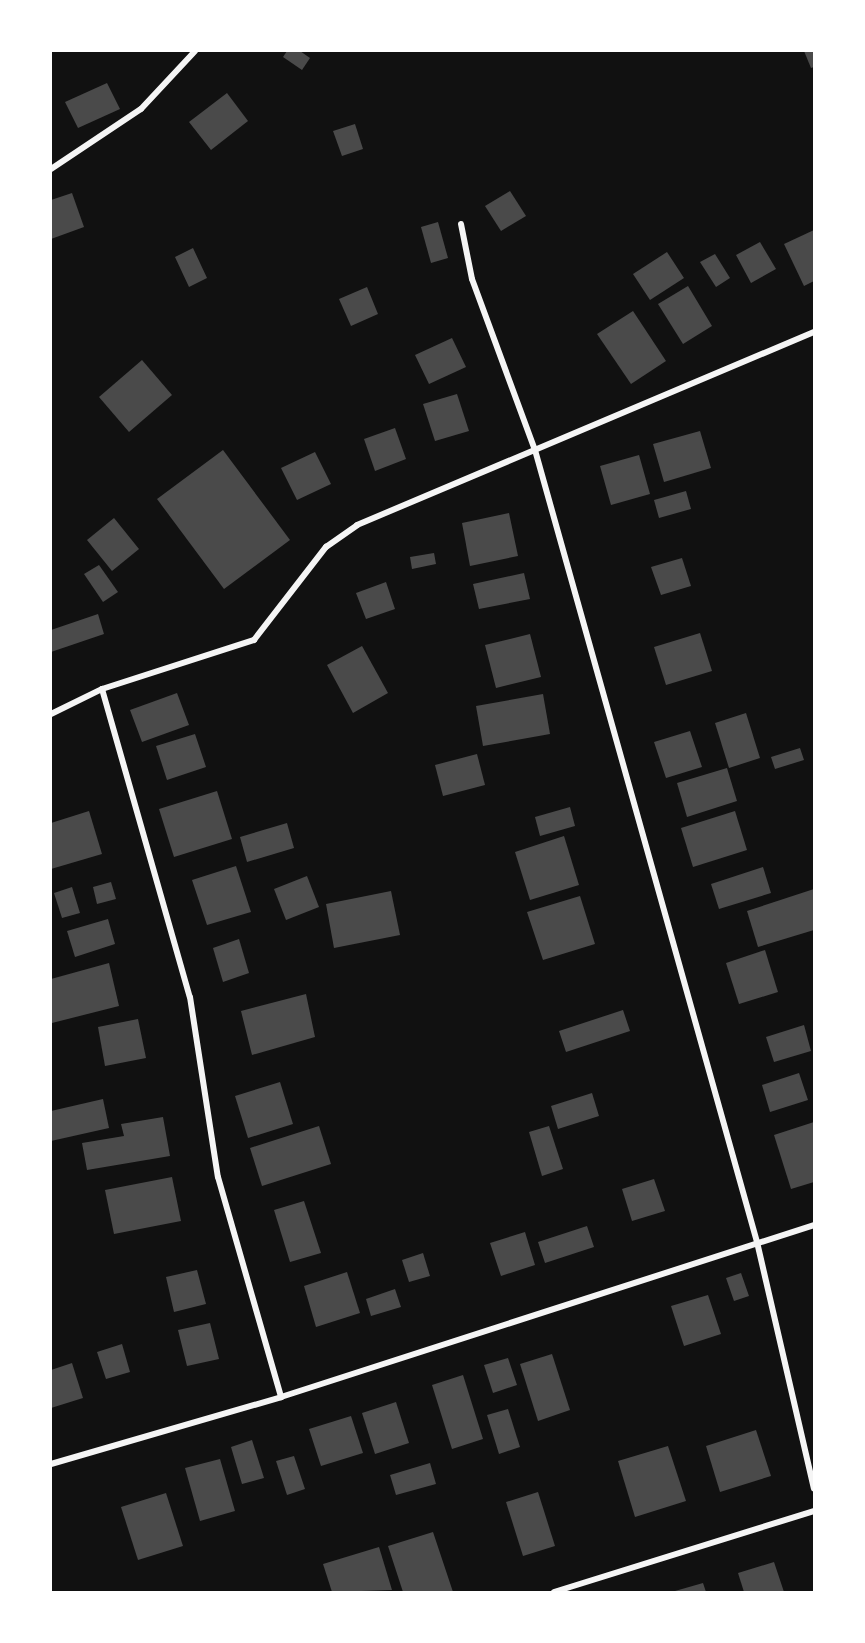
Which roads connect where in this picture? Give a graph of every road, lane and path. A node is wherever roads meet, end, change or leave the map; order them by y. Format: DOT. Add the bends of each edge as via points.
graph roads {
  1 [pos="195,51"];
  2 [pos="51,169"];
  3 [pos="461,224"];
  4 [pos="814,332"];
  5 [pos="535,450"];
  6 [pos="102,688"];
  7 [pos="51,714"];
  8 [pos="814,1225"];
  9 [pos="757,1242"];
  10 [pos="281,1397"];
  11 [pos="51,1464"];
  12 [pos="814,1488"];
  13 [pos="814,1511"];
  14 [pos="554,1592"];
  1 -- 2 [label="street" via="141,109"];
  3 -- 5 [label="street" via="472,279"];
  4 -- 5 [label="street"];
  5 -- 6 [label="street" via="357,525 326,548 254,640"];
  5 -- 9 [label="street"];
  6 -- 7 [label="street"];
  6 -- 10 [label="street" via="190,997 218,1176"];
  8 -- 9 [label="street"];
  9 -- 10 [label="street"];
  9 -- 12 [label="street"];
  10 -- 11 [label="street"];
  13 -- 14 [label="street"];
}
